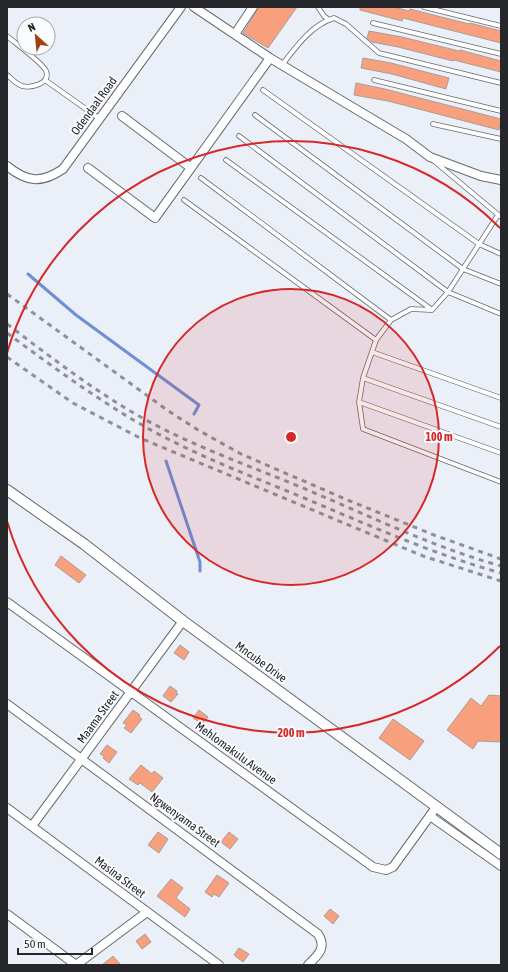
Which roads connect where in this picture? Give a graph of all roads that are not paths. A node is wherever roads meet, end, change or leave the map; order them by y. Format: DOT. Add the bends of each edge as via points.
graph roads {
  1 [pos="181,7"];
  2 [pos="194,7"];
  3 [pos="253,7"];
  4 [pos="318,7"];
  5 [pos="424,7"];
  6 [pos="329,20"];
  7 [pos="373,23"];
  8 [pos="501,26"];
  9 [pos="234,34"];
  10 [pos="7,36"];
  11 [pos="501,54"];
  12 [pos="270,58"];
  13 [pos="282,65"];
  14 [pos="7,75"];
  15 [pos="45,80"];
  16 [pos="374,80"];
  17 [pos="501,83"];
  18 [pos="263,90"];
  19 [pos="501,111"];
  20 [pos="255,115"];
  21 [pos="122,116"];
  22 [pos="100,118"];
  23 [pos="433,124"];
  24 [pos="239,136"];
  25 [pos="501,139"];
  26 [pos="430,158"];
  27 [pos="226,160"];
  28 [pos="7,166"];
  29 [pos="88,168"];
  30 [pos="192,168"];
  31 [pos="201,178"];
  32 [pos="501,180"];
  33 [pos="184,200"];
  34 [pos="499,216"];
  35 [pos="479,244"];
  36 [pos="501,254"];
  37 [pos="463,269"];
  38 [pos="501,284"];
  39 [pos="448,292"];
  40 [pos="432,310"];
  41 [pos="501,314"];
  42 [pos="391,320"];
  43 [pos="376,340"];
  44 [pos="372,352"];
  45 [pos="363,378"];
  46 [pos="501,398"];
  47 [pos="359,402"];
  48 [pos="501,427"];
  49 [pos="501,453"];
  50 [pos="501,482"];
  51 [pos="7,490"];
  52 [pos="7,602"];
  53 [pos="183,622"];
  54 [pos="131,691"];
  55 [pos="7,704"];
  56 [pos="82,760"];
  57 [pos="437,806"];
  58 [pos="7,808"];
  59 [pos="430,816"];
  60 [pos="32,826"];
  61 [pos="501,854"];
  62 [pos="501,866"];
  63 [pos="147,912"];
  64 [pos="7,914"];
  65 [pos="76,965"];
  66 [pos="217,965"];
  67 [pos="308,965"];
  1 -- 22 [label="street, Odendaal Road"];
  2 -- 9 [label="street"];
  3 -- 9 [label="street"];
  4 -- 6 [label="lane"];
  5 -- 8 [label="lane"];
  6 -- 13 [label="lane" via="300,42"];
  6 -- 17 [label="lane" via="334,18 346,24 379,53"];
  7 -- 11 [label="lane"];
  9 -- 12 [label="street"];
  10 -- 15 [label="lane" via="43,67 47,74"];
  12 -- 13 [label="street"];
  12 -- 30 [label="street"];
  13 -- 26 [label="street" via="406,139"];
  14 -- 15 [label="lane" via="24,86 32,87"];
  15 -- 22 [label="lane"];
  16 -- 19 [label="lane"];
  18 -- 35 [label="lane"];
  20 -- 37 [label="lane"];
  21 -- 30 [label="street"];
  22 -- 28 [label="street, Odendaal Road" via="66,165 56,174 39,179 31,178 19,175"];
  23 -- 25 [label="lane"];
  24 -- 39 [label="lane"];
  26 -- 32 [label="street"];
  26 -- 34 [label="lane"];
  27 -- 40 [label="lane"];
  29 -- 30 [label="street" via="156,218"];
  31 -- 42 [label="lane"];
  33 -- 43 [label="lane"];
  34 -- 35 [label="lane"];
  35 -- 36 [label="lane"];
  35 -- 37 [label="lane"];
  37 -- 38 [label="lane"];
  37 -- 39 [label="lane"];
  39 -- 40 [label="lane"];
  39 -- 41 [label="lane"];
  40 -- 42 [label="lane" via="411,309"];
  42 -- 43 [label="lane"];
  43 -- 44 [label="lane"];
  44 -- 45 [label="lane"];
  44 -- 46 [label="lane"];
  45 -- 47 [label="lane"];
  45 -- 48 [label="lane"];
  47 -- 49 [label="lane"];
  47 -- 50 [label="lane" via="363,429"];
  51 -- 53 [label="street, Mncube Drive" via="84,544"];
  52 -- 54 [label="street, Mehlomakulu Avenue"];
  53 -- 54 [label="street, Maama Street"];
  53 -- 57 [label="street, Mncube Drive"];
  54 -- 56 [label="street, Maama Street"];
  54 -- 59 [label="street, Mehlomakulu Avenue" via="373,868 386,870 393,867"];
  55 -- 56 [label="street, Ngwenyama Street"];
  56 -- 60 [label="street, Maama Street"];
  56 -- 67 [label="street, Ngwenyama Street" via="318,934 322,947"];
  57 -- 59 [label="street, Mehlomakulu Avenue"];
  57 -- 61 [label="street, Mncube Drive"];
  58 -- 60 [label="street, Masina Street"];
  59 -- 62 [label="street"];
  60 -- 63 [label="street, Masina Street"];
  63 -- 65 [label="street"];
  63 -- 66 [label="street, Masina Street"];
  64 -- 65 [label="street"];
}
